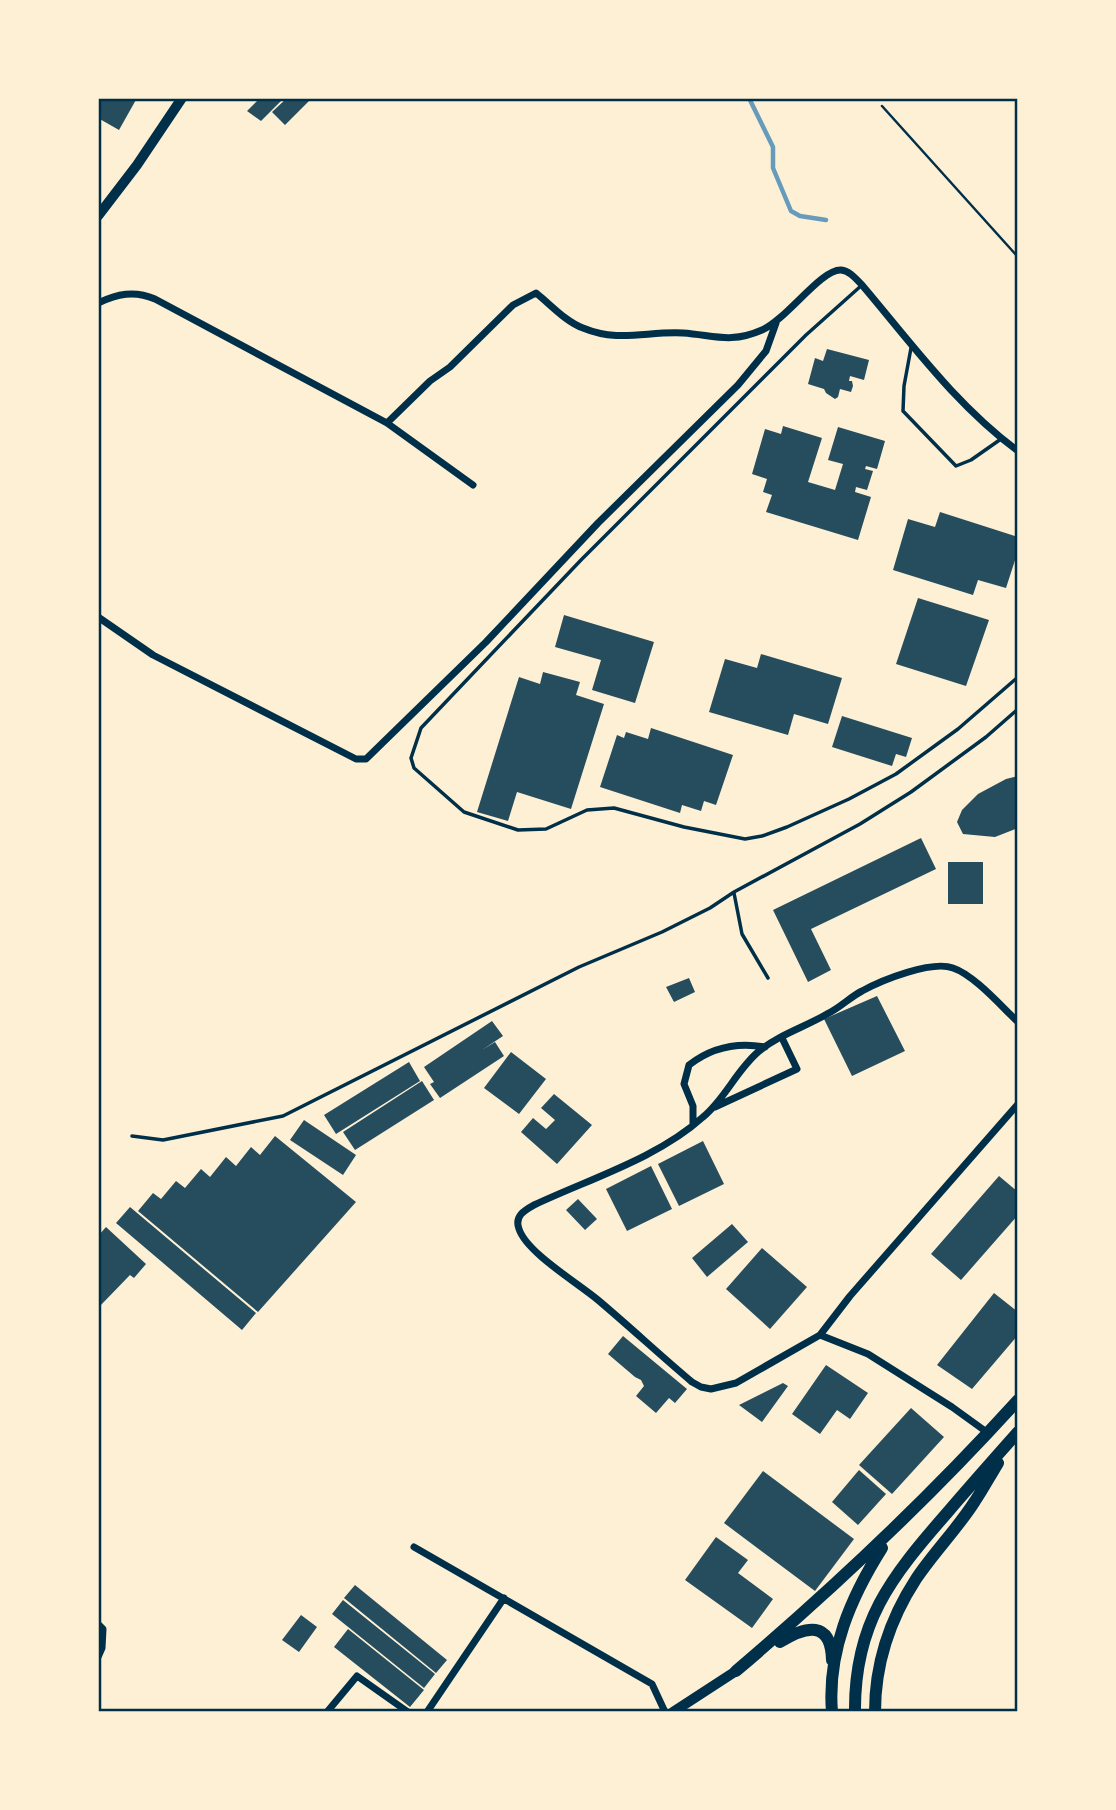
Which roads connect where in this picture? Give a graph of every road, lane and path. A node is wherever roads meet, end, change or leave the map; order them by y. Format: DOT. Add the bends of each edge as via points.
graph roads {
  1 [pos="182,98"];
  2 [pos="882,106"];
  3 [pos="98,216"];
  4 [pos="1018,257"];
  5 [pos="862,285"];
  6 [pos="98,303"];
  7 [pos="776,323"];
  8 [pos="912,346"];
  9 [pos="387,423"];
  10 [pos="1001,439"];
  11 [pos="1018,451"];
  12 [pos="472,485"];
  13 [pos="98,617"];
  14 [pos="1018,677"];
  15 [pos="1018,709"];
  16 [pos="734,892"];
  17 [pos="768,978"];
  18 [pos="1018,1022"];
  19 [pos="782,1038"];
  20 [pos="765,1047"];
  21 [pos="1018,1104"];
  22 [pos="711,1109"];
  23 [pos="693,1125"];
  24 [pos="132,1136"];
  25 [pos="820,1335"];
  26 [pos="1018,1400"];
  27 [pos="988,1433"];
  28 [pos="1015,1436"];
  29 [pos="891,1533"];
  30 [pos="414,1547"];
  31 [pos="504,1598"];
  32 [pos="98,1624"];
  33 [pos="98,1657"];
  34 [pos="736,1671"];
  35 [pos="832,1673"];
  36 [pos="327,1712"];
  37 [pos="408,1712"];
  38 [pos="427,1712"];
  39 [pos="665,1712"];
  40 [pos="673,1712"];
  41 [pos="832,1712"];
  42 [pos="855,1712"];
  43 [pos="875,1712"];
  1 -- 3 [label="street"];
  2 -- 4 [label="path"];
  5 -- 7 [label="street" via="848,272 825,275"];
  5 -- 8 [label="street"];
  5 -- 14 [label="lane" via="581,559 421,728 411,758 414,768 464,812 518,830 546,829 587,810 614,808 744,839 787,827 896,774"];
  6 -- 9 [label="street" via="114,295 144,294"];
  7 -- 9 [label="street" via="723,339 682,333 607,336 580,327 536,293 513,305"];
  7 -- 13 [label="street" via="766,351 738,385 366,759 153,655"];
  8 -- 10 [label="street" via="946,387"];
  8 -- 10 [label="lane" via="903,411 956,467"];
  9 -- 12 [label="street"];
  10 -- 11 [label="street"];
  15 -- 16 [label="lane" via="911,792"];
  16 -- 17 [label="lane" via="743,934"];
  16 -- 24 [label="lane" via="690,919 579,967 290,1114 163,1140"];
  18 -- 19 [label="street" via="966,974 945,965 917,969 862,990 829,1014"];
  19 -- 20 [label="street"];
  19 -- 22 [label="street" via="797,1069"];
  20 -- 22 [label="street" via="740,1070"];
  20 -- 23 [label="street" via="738,1043 689,1065 684,1084 693,1106"];
  21 -- 25 [label="street"];
  22 -- 23 [label="street"];
  23 -- 25 [label="street" via="648,1153 528,1208 518,1219 521,1234 701,1387 736,1383"];
  25 -- 27 [label="street" via="868,1354"];
  26 -- 27 [label="highway"];
  27 -- 29 [label="highway"];
  28 -- 42 [label="highway" via="907,1559 883,1593 865,1636"];
  28 -- 43 [label="highway" via="975,1502 916,1578 897,1614 880,1662"];
  29 -- 34 [label="highway"];
  29 -- 35 [label="highway" via="853,1598"];
  30 -- 31 [label="street"];
  31 -- 38 [label="street"];
  31 -- 39 [label="street" via="652,1684"];
  32 -- 33 [label="street" via="103,1629"];
  34 -- 35 [label="highway" via="792,1635 813,1629 828,1641"];
  34 -- 40 [label="street"];
  35 -- 41 [label="highway"];
  36 -- 37 [label="street" via="357,1676"];
}
